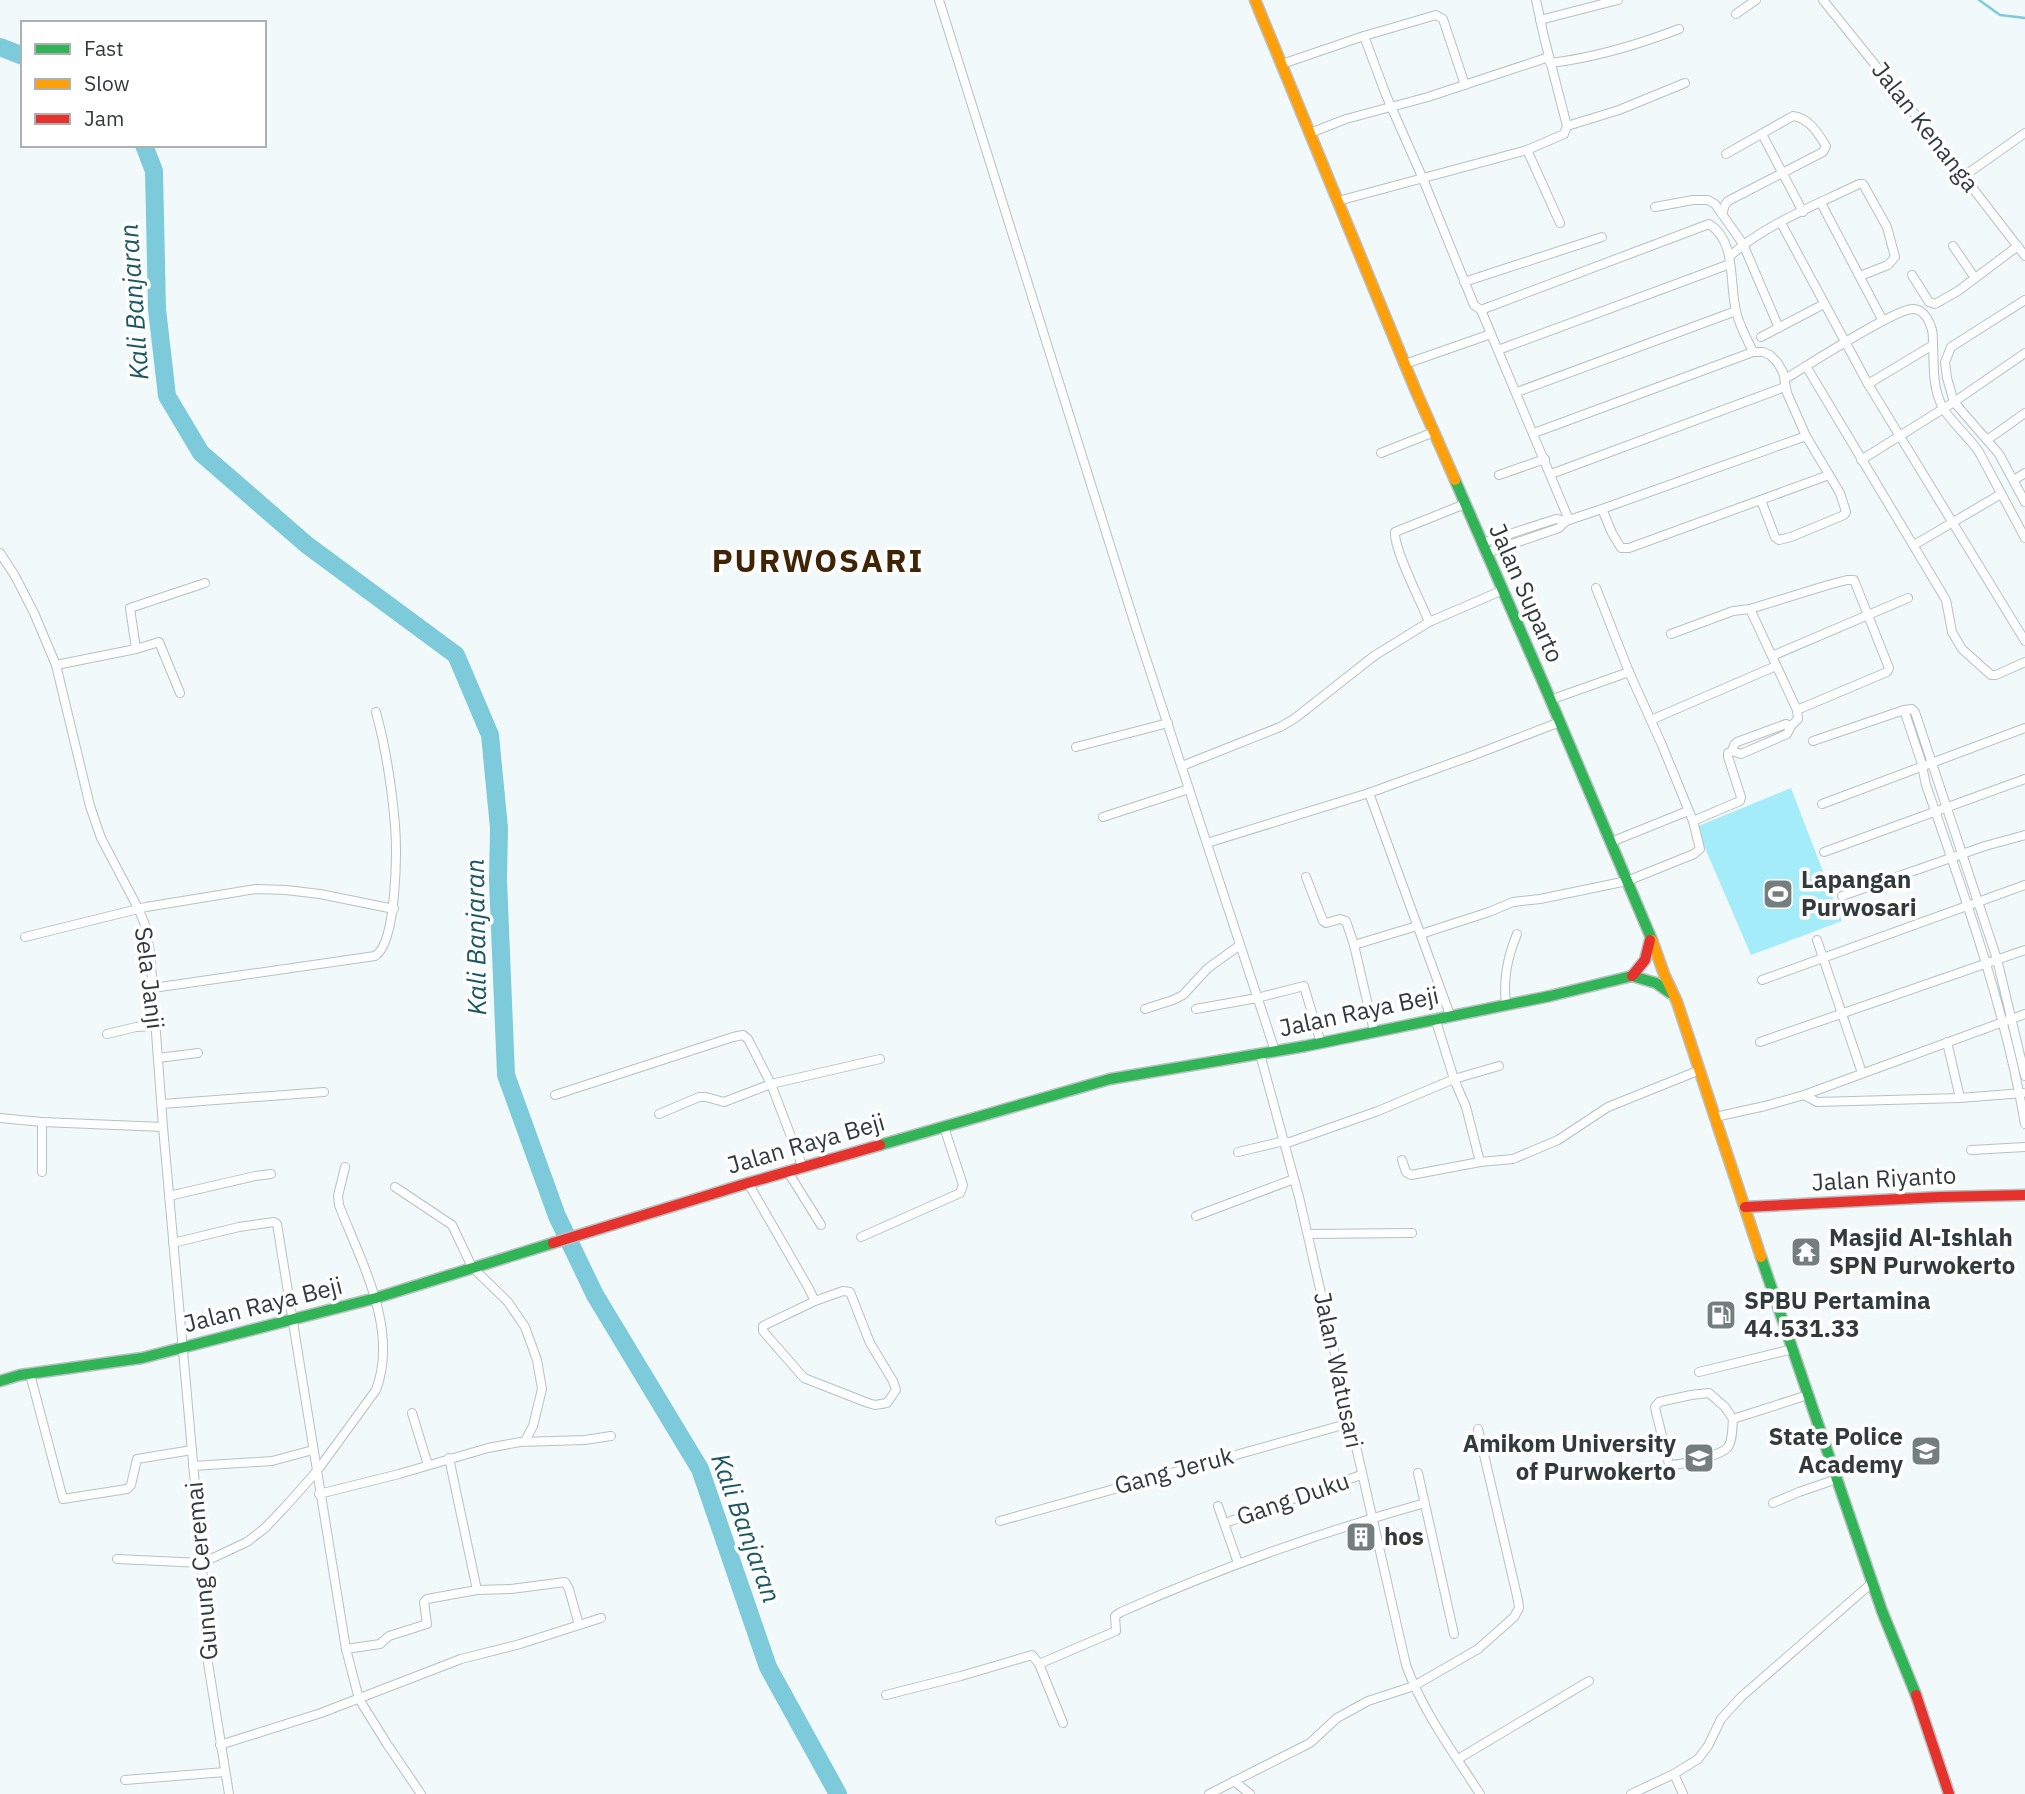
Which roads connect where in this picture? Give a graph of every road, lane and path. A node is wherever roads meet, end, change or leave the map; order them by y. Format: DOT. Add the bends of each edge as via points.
graph roads {
  1 [pos="939,0"];
  2 [pos="1255,0"];
  3 [pos="1536,0"];
  4 [pos="1618,0"];
  5 [pos="1756,0"];
  6 [pos="1824,0"];
  7 [pos="1736,14"];
  8 [pos="1540,20"];
  9 [pos="1679,29"];
  10 [pos="1364,36"];
  11 [pos="1549,60"];
  12 [pos="1282,64"];
  13 [pos="1685,83"];
  14 [pos="1465,85"];
  15 [pos="1391,107"];
  16 [pos="1567,126"];
  17 [pos="1310,132"];
  18 [pos="2025,133"];
  19 [pos="1762,134"];
  20 [pos="1527,150"];
  21 [pos="1726,154"];
  22 [pos="1783,172"];
  23 [pos="1964,176"];
  24 [pos="1423,179"];
  25 [pos="1338,201"];
  26 [pos="1821,203"];
  27 [pos="1655,207"];
  28 [pos="1803,212"];
  29 [pos="1722,215"];
  30 [pos="1560,223"];
  31 [pos="1781,223"];
  32 [pos="1602,237"];
  33 [pos="1743,244"];
  34 [pos="1952,246"];
  35 [pos="2022,250"];
  36 [pos="1730,260"];
  37 [pos="1912,275"];
  38 [pos="1860,276"];
  39 [pos="1975,278"];
  40 [pos="1464,282"];
  41 [pos="2025,300"];
  42 [pos="1824,304"];
  43 [pos="1481,310"];
  44 [pos="1736,311"];
  45 [pos="1883,321"];
  46 [pos="1779,328"];
  47 [pos="1491,334"];
  48 [pos="1761,337"];
  49 [pos="1845,343"];
  50 [pos="1933,345"];
  51 [pos="1498,350"];
  52 [pos="1753,352"];
  53 [pos="2025,353"];
  54 [pos="1405,364"];
  55 [pos="1806,366"];
  56 [pos="1785,383"];
  57 [pos="1868,384"];
  58 [pos="1517,392"];
  59 [pos="1954,402"];
  60 [pos="1943,409"];
  61 [pos="2025,413"];
  62 [pos="1434,432"];
  63 [pos="1534,433"];
  64 [pos="1806,436"];
  65 [pos="1899,436"];
  66 [pos="1987,440"];
  67 [pos="1381,453"];
  68 [pos="1545,459"];
  69 [pos="1861,460"];
  70 [pos="2025,473"];
  71 [pos="1551,474"];
  72 [pos="1499,475"];
  73 [pos="1829,475"];
  74 [pos="2014,480"];
  75 [pos="2001,494"];
  76 [pos="1761,500"];
  77 [pos="2025,502"];
  78 [pos="1465,504"];
  79 [pos="1602,509"];
  80 [pos="1567,520"];
  81 [pos="1952,522"];
  82 [pos="2025,538"];
  83 [pos="1914,545"];
  84 [pos="1484,548"];
  85 [pos="0,553"];
  86 [pos="205,583"];
  87 [pos="1596,588"];
  88 [pos="1503,590"];
  89 [pos="1908,598"];
  90 [pos="1750,609"];
  91 [pos="1868,616"];
  92 [pos="1429,622"];
  93 [pos="1671,634"];
  94 [pos="2025,641"];
  95 [pos="136,649"];
  96 [pos="1772,656"];
  97 [pos="2025,662"];
  98 [pos="56,665"];
  99 [pos="1776,666"];
  100 [pos="1629,672"];
  101 [pos="180,693"];
  102 [pos="1550,700"];
  103 [pos="1797,710"];
  104 [pos="376,712"];
  105 [pos="1651,720"];
  106 [pos="1559,722"];
  107 [pos="1168,723"];
  108 [pos="2025,728"];
  109 [pos="1813,741"];
  110 [pos="1076,747"];
  111 [pos="1926,765"];
  112 [pos="1182,766"];
  113 [pos="2025,779"];
  114 [pos="1189,789"];
  115 [pos="1369,793"];
  116 [pos="1822,804"];
  117 [pos="1946,808"];
  118 [pos="1688,811"];
  119 [pos="1935,811"];
  120 [pos="1103,817"];
  121 [pos="1692,821"];
  122 [pos="2025,835"];
  123 [pos="1611,842"];
  124 [pos="1207,843"];
  125 [pos="1824,852"];
  126 [pos="1962,855"];
  127 [pos="1952,859"];
  128 [pos="1306,877"];
  129 [pos="1627,881"];
  130 [pos="2025,885"];
  131 [pos="1842,896"];
  132 [pos="1979,903"];
  133 [pos="1969,906"];
  134 [pos="394,909"];
  135 [pos="139,910"];
  136 [pos="1419,930"];
  137 [pos="1649,932"];
  138 [pos="1517,934"];
  139 [pos="25,937"];
  140 [pos="1817,940"];
  141 [pos="1240,945"];
  142 [pos="1354,945"];
  143 [pos="2025,950"];
  144 [pos="1823,958"];
  145 [pos="1997,959"];
  146 [pos="1987,962"];
  147 [pos="1632,976"];
  148 [pos="1762,980"];
  149 [pos="153,988"];
  150 [pos="1257,998"];
  151 [pos="1677,1002"];
  152 [pos="1506,1004"];
  153 [pos="1145,1009"];
  154 [pos="1196,1009"];
  155 [pos="1842,1013"];
  156 [pos="2025,1014"];
  157 [pos="1450,1015"];
  158 [pos="1436,1018"];
  159 [pos="2013,1019"];
  160 [pos="2002,1021"];
  161 [pos="155,1026"];
  162 [pos="1374,1031"];
  163 [pos="107,1034"];
  164 [pos="1760,1042"];
  165 [pos="1947,1042"];
  166 [pos="1321,1043"];
  167 [pos="1275,1051"];
  168 [pos="198,1053"];
  169 [pos="1260,1054"];
  170 [pos="158,1058"];
  171 [pos="880,1059"];
  172 [pos="1499,1066"];
  173 [pos="1700,1070"];
  174 [pos="1862,1073"];
  175 [pos="2025,1076"];
  176 [pos="1454,1079"];
  177 [pos="771,1084"];
  178 [pos="324,1092"];
  179 [pos="2022,1093"];
  180 [pos="555,1095"];
  181 [pos="1804,1095"];
  182 [pos="1960,1098"];
  183 [pos="162,1104"];
  184 [pos="659,1114"];
  185 [pos="1715,1117"];
  186 [pos="0,1118"];
  187 [pos="42,1122"];
  188 [pos="2025,1124"];
  189 [pos="163,1127"];
  190 [pos="944,1127"];
  191 [pos="1285,1142"];
  192 [pos="2025,1147"];
  193 [pos="1971,1150"];
  194 [pos="1238,1152"];
  195 [pos="1402,1160"];
  196 [pos="1480,1162"];
  197 [pos="345,1167"];
  198 [pos="803,1168"];
  199 [pos="42,1172"];
  200 [pos="788,1172"];
  201 [pos="271,1174"];
  202 [pos="1294,1179"];
  203 [pos="748,1183"];
  204 [pos="395,1187"];
  205 [pos="2025,1195"];
  206 [pos="169,1196"];
  207 [pos="1745,1207"];
  208 [pos="1196,1216"];
  209 [pos="821,1225"];
  210 [pos="1412,1233"];
  211 [pos="1308,1234"];
  212 [pos="861,1237"];
  213 [pos="173,1243"];
  214 [pos="472,1267"];
  215 [pos="376,1298"];
  216 [pos="815,1301"];
  217 [pos="293,1320"];
  218 [pos="184,1347"];
  219 [pos="1793,1349"];
  220 [pos="1699,1373"];
  221 [pos="30,1374"];
  222 [pos="0,1381"];
  223 [pos="1808,1395"];
  224 [pos="412,1413"];
  225 [pos="1733,1419"];
  226 [pos="1350,1423"];
  227 [pos="1478,1429"];
  228 [pos="611,1436"];
  229 [pos="525,1441"];
  230 [pos="192,1450"];
  231 [pos="313,1450"];
  232 [pos="449,1458"];
  233 [pos="428,1465"];
  234 [pos="193,1466"];
  235 [pos="316,1467"];
  236 [pos="1418,1473"];
  237 [pos="1361,1475"];
  238 [pos="1837,1479"];
  239 [pos="319,1494"];
  240 [pos="1425,1503"];
  241 [pos="1773,1503"];
  242 [pos="1218,1506"];
  243 [pos="1371,1518"];
  244 [pos="1000,1521"];
  245 [pos="1225,1523"];
  246 [pos="117,1559"];
  247 [pos="202,1563"];
  248 [pos="1238,1563"];
  249 [pos="1872,1582"];
  250 [pos="477,1590"];
  251 [pos="601,1618"];
  252 [pos="579,1625"];
  253 [pos="1454,1634"];
  254 [pos="346,1648"];
  255 [pos="1039,1664"];
  256 [pos="1589,1681"];
  257 [pos="1414,1686"];
  258 [pos="886,1695"];
  259 [pos="359,1699"];
  260 [pos="1063,1723"];
  261 [pos="220,1745"];
  262 [pos="1458,1759"];
  263 [pos="225,1772"];
  264 [pos="1674,1774"];
  265 [pos="125,1780"];
  266 [pos="1234,1781"];
  267 [pos="229,1794"];
  268 [pos="421,1794"];
  269 [pos="1209,1794"];
  270 [pos="1250,1794"];
  271 [pos="1480,1794"];
  272 [pos="1631,1794"];
  273 [pos="1683,1794"];
  274 [pos="1950,1794"];
  1 -- 107 [label="street"];
  2 -- 12 [label="street, Jalan Suparto"];
  3 -- 8 [label="street"];
  4 -- 8 [label="street"];
  5 -- 7 [label="street"];
  6 -- 23 [label="street, Jalan Kenanga"];
  8 -- 11 [label="street"];
  9 -- 11 [label="street" via="1578,60"];
  10 -- 12 [label="street"];
  10 -- 14 [label="street" via="1440,16"];
  10 -- 15 [label="street"];
  11 -- 14 [label="street"];
  11 -- 16 [label="street"];
  12 -- 17 [label="street, Jalan Suparto"];
  13 -- 16 [label="street"];
  14 -- 15 [label="street"];
  15 -- 17 [label="street"];
  15 -- 24 [label="street"];
  16 -- 20 [label="street" via="1564,134"];
  17 -- 25 [label="street, Jalan Suparto"];
  18 -- 23 [label="street"];
  19 -- 21 [label="street"];
  19 -- 22 [label="street"];
  19 -- 22 [label="street" via="1797,116 1811,125 1826,146 1823,152"];
  20 -- 24 [label="street"];
  20 -- 30 [label="street"];
  22 -- 28 [label="street"];
  22 -- 29 [label="street" via="1728,201"];
  23 -- 35 [label="street, Jalan Kenanga"];
  24 -- 25 [label="street"];
  24 -- 40 [label="street"];
  25 -- 54 [label="street, Jalan Suparto"];
  26 -- 28 [label="street"];
  26 -- 38 [label="street"];
  26 -- 38 [label="street" via="1859,184 1887,228 1895,257 1888,265"];
  27 -- 29 [label="street" via="1707,200"];
  28 -- 31 [label="street"];
  29 -- 33 [label="street"];
  31 -- 33 [label="street"];
  31 -- 42 [label="street"];
  32 -- 40 [label="street"];
  33 -- 36 [label="street"];
  33 -- 46 [label="street"];
  34 -- 39 [label="street"];
  35 -- 39 [label="street"];
  36 -- 43 [label="street" via="1709,224"];
  36 -- 44 [label="street"];
  36 -- 51 [label="street"];
  37 -- 39 [label="street" via="1935,304"];
  38 -- 45 [label="street"];
  40 -- 43 [label="street"];
  41 -- 59 [label="street" via="1951,347 1945,362"];
  42 -- 46 [label="street"];
  42 -- 49 [label="street"];
  43 -- 47 [label="street"];
  44 -- 52 [label="street"];
  44 -- 58 [label="street"];
  45 -- 49 [label="street"];
  45 -- 50 [label="street" via="1911,309 1920,310 1932,328"];
  46 -- 48 [label="street"];
  47 -- 51 [label="street"];
  47 -- 54 [label="street"];
  49 -- 55 [label="street"];
  49 -- 57 [label="street"];
  50 -- 57 [label="street"];
  50 -- 60 [label="street" via="1934,379"];
  51 -- 58 [label="street"];
  52 -- 56 [label="street" via="1770,355"];
  52 -- 63 [label="street"];
  53 -- 59 [label="street"];
  54 -- 62 [label="street, Jalan Suparto"];
  55 -- 56 [label="street"];
  55 -- 69 [label="street"];
  56 -- 64 [label="street"];
  56 -- 71 [label="street"];
  57 -- 65 [label="street"];
  58 -- 63 [label="street"];
  59 -- 60 [label="street"];
  59 -- 66 [label="street"];
  60 -- 65 [label="street"];
  60 -- 75 [label="street" via="1971,440"];
  61 -- 66 [label="street"];
  62 -- 67 [label="street"];
  62 -- 78 [label="street, Jalan Suparto"];
  63 -- 68 [label="street"];
  64 -- 73 [label="street"];
  64 -- 79 [label="street"];
  65 -- 69 [label="street"];
  65 -- 81 [label="street"];
  66 -- 74 [label="street"];
  68 -- 71 [label="street"];
  68 -- 72 [label="street"];
  69 -- 83 [label="street"];
  70 -- 74 [label="street"];
  71 -- 80 [label="street"];
  73 -- 76 [label="street"];
  73 -- 76 [label="street" via="1846,512 1791,537 1775,537"];
  74 -- 77 [label="street"];
  75 -- 81 [label="street"];
  75 -- 82 [label="street"];
  76 -- 79 [label="street" via="1629,548 1621,548"];
  78 -- 84 [label="street, Jalan Suparto"];
  78 -- 92 [label="street" via="1395,532"];
  79 -- 80 [label="street"];
  80 -- 84 [label="street" via="1556,519"];
  81 -- 83 [label="street"];
  81 -- 94 [label="street"];
  83 -- 97 [label="street" via="1946,600 1952,632 1962,649 1991,675"];
  84 -- 88 [label="street, Jalan Suparto"];
  85 -- 98 [label="street, Sela Janji" via="34,613"];
  86 -- 95 [label="street" via="130,608"];
  87 -- 100 [label="street"];
  88 -- 92 [label="street"];
  88 -- 102 [label="street, Jalan Suparto"];
  89 -- 91 [label="street"];
  90 -- 91 [label="street" via="1851,579"];
  90 -- 93 [label="street"];
  90 -- 96 [label="street"];
  91 -- 96 [label="street"];
  91 -- 103 [label="street" via="1887,672"];
  92 -- 112 [label="street" via="1374,656 1294,719"];
  95 -- 98 [label="street"];
  95 -- 101 [label="street" via="159,642"];
  96 -- 99 [label="street"];
  98 -- 135 [label="street, Sela Janji" via="93,816"];
  99 -- 103 [label="street"];
  99 -- 105 [label="street"];
  100 -- 102 [label="street"];
  100 -- 105 [label="street"];
  102 -- 106 [label="street, Jalan Suparto"];
  103 -- 121 [label="street" via="1798,719 1791,726 1781,725 1734,745 1728,758 1740,801"];
  104 -- 134 [label="street" via="395,826"];
  105 -- 118 [label="street"];
  106 -- 115 [label="street"];
  106 -- 123 [label="street, Jalan Suparto"];
  107 -- 110 [label="street"];
  107 -- 112 [label="street"];
  108 -- 111 [label="street"];
  109 -- 111 [label="street" via="1904,710"];
  111 -- 116 [label="street"];
  111 -- 117 [label="street"];
  111 -- 119 [label="street"];
  112 -- 114 [label="street"];
  113 -- 117 [label="street"];
  114 -- 120 [label="street"];
  114 -- 124 [label="street"];
  115 -- 124 [label="street"];
  115 -- 136 [label="street"];
  117 -- 119 [label="street"];
  117 -- 126 [label="street"];
  118 -- 121 [label="street"];
  118 -- 123 [label="street"];
  119 -- 125 [label="street"];
  119 -- 127 [label="street"];
  121 -- 129 [label="street" via="1700,849"];
  122 -- 126 [label="street"];
  123 -- 129 [label="street, Jalan Suparto"];
  124 -- 141 [label="street"];
  126 -- 127 [label="street"];
  126 -- 132 [label="street"];
  127 -- 131 [label="street"];
  127 -- 133 [label="street"];
  128 -- 142 [label="street" via="1323,921 1346,921"];
  129 -- 136 [label="street" via="1513,902"];
  129 -- 137 [label="street, Jalan Suparto"];
  130 -- 132 [label="street"];
  132 -- 133 [label="street"];
  132 -- 145 [label="street"];
  133 -- 144 [label="street"];
  133 -- 146 [label="street"];
  134 -- 135 [label="street" via="320,894 256,889"];
  134 -- 149 [label="street" via="385,944 375,956"];
  135 -- 139 [label="street"];
  135 -- 149 [label="street, Sela Janji"];
  136 -- 142 [label="street"];
  136 -- 157 [label="street"];
  137 -- 147 [label="street" via="1648,955"];
  137 -- 151 [label="street, Jalan Suparto"];
  138 -- 152 [label="street" via="1506,965"];
  140 -- 144 [label="street"];
  141 -- 150 [label="street"];
  141 -- 153 [label="street" via="1208,968 1183,995"];
  142 -- 162 [label="street"];
  143 -- 145 [label="street"];
  144 -- 148 [label="street"];
  144 -- 155 [label="street"];
  145 -- 146 [label="street"];
  145 -- 159 [label="street"];
  146 -- 155 [label="street"];
  146 -- 160 [label="street"];
  147 -- 151 [label="street" via="1656,983"];
  147 -- 152 [label="street, Jalan Raya Beji"];
  149 -- 161 [label="street, Sela Janji"];
  150 -- 154 [label="street"];
  150 -- 166 [label="street" via="1304,986"];
  150 -- 167 [label="street"];
  151 -- 173 [label="street, Jalan Suparto"];
  152 -- 157 [label="street, Jalan Raya Beji"];
  155 -- 164 [label="street"];
  155 -- 174 [label="street"];
  156 -- 159 [label="street"];
  157 -- 158 [label="street, Jalan Raya Beji"];
  158 -- 162 [label="street, Jalan Raya Beji"];
  158 -- 176 [label="street"];
  159 -- 160 [label="street"];
  159 -- 175 [label="street"];
  160 -- 165 [label="street"];
  160 -- 179 [label="street"];
  161 -- 163 [label="street"];
  161 -- 170 [label="street, Sela Janji"];
  162 -- 166 [label="street, Jalan Raya Beji"];
  165 -- 174 [label="street"];
  165 -- 182 [label="street"];
  166 -- 167 [label="street, Jalan Raya Beji"];
  167 -- 169 [label="street, Jalan Raya Beji"];
  168 -- 170 [label="street"];
  169 -- 190 [label="street, Jalan Raya Beji" via="1110,1079"];
  169 -- 191 [label="street, Jalan Watusari"];
  170 -- 183 [label="street, Sela Janji"];
  171 -- 177 [label="street"];
  172 -- 176 [label="street"];
  173 -- 185 [label="street, Jalan Suparto"];
  173 -- 196 [label="street" via="1608,1107 1542,1148 1513,1159"];
  174 -- 181 [label="street"];
  176 -- 191 [label="street"];
  176 -- 196 [label="street"];
  177 -- 180 [label="street" via="743,1035"];
  177 -- 184 [label="street" via="724,1102 699,1097"];
  177 -- 198 [label="street"];
  178 -- 183 [label="street"];
  179 -- 182 [label="street"];
  179 -- 188 [label="street"];
  181 -- 182 [label="street" via="1818,1102"];
  181 -- 185 [label="street"];
  183 -- 189 [label="street, Sela Janji"];
  185 -- 207 [label="street, Jalan Suparto"];
  186 -- 187 [label="street"];
  187 -- 189 [label="street"];
  187 -- 199 [label="street"];
  189 -- 206 [label="street, Sela Janji"];
  190 -- 198 [label="street, Jalan Raya Beji"];
  190 -- 212 [label="street" via="963,1185 960,1193"];
  191 -- 194 [label="street"];
  191 -- 202 [label="street, Jalan Watusari"];
  192 -- 193 [label="street"];
  195 -- 196 [label="street" via="1411,1175"];
  197 -- 215 [label="street" via="339,1205"];
  198 -- 200 [label="street, Jalan Raya Beji"];
  200 -- 203 [label="street, Jalan Raya Beji"];
  200 -- 209 [label="street"];
  201 -- 206 [label="street"];
  202 -- 208 [label="street"];
  202 -- 211 [label="street, Jalan Watusari"];
  203 -- 214 [label="street, Jalan Raya Beji"];
  203 -- 216 [label="street"];
  204 -- 214 [label="street" via="452,1226"];
  205 -- 207 [label="street, Jalan Riyanto"];
  206 -- 213 [label="street, Sela Janji"];
  207 -- 219 [label="street, Jalan Suparto"];
  210 -- 211 [label="street"];
  211 -- 226 [label="street, Jalan Watusari"];
  213 -- 217 [label="street" via="274,1222"];
  213 -- 218 [label="street, Sela Janji"];
  214 -- 215 [label="street, Jalan Raya Beji"];
  214 -- 229 [label="street" via="517,1314 534,1349 542,1389"];
  215 -- 217 [label="street, Jalan Raya Beji"];
  215 -- 235 [label="street" via="381,1377 368,1402"];
  216 -- 216 [label="street" via="763,1326 763,1331 808,1381 875,1405 887,1403 896,1390 870,1343 850,1292"];
  217 -- 218 [label="street, Jalan Raya Beji"];
  217 -- 231 [label="street"];
  218 -- 221 [label="street, Jalan Raya Beji" via="142,1358"];
  218 -- 230 [label="street, Gunung Ceremai"];
  219 -- 220 [label="street"];
  219 -- 223 [label="street, Jalan Suparto"];
  221 -- 222 [label="street, Jalan Raya Beji"];
  221 -- 230 [label="street" via="63,1499 127,1489 137,1459"];
  223 -- 225 [label="street"];
  223 -- 238 [label="street, Jalan Suparto"];
  224 -- 233 [label="street"];
  225 -- 225 [label="street" via="1730,1444 1723,1451 1672,1466 1655,1407 1659,1402 1709,1393"];
  226 -- 237 [label="street, Jalan Watusari"];
  226 -- 244 [label="street, Gang Jeruk"];
  227 -- 257 [label="street" via="1519,1608 1485,1644"];
  228 -- 229 [label="street"];
  229 -- 232 [label="street"];
  230 -- 234 [label="street, Gunung Ceremai"];
  231 -- 234 [label="street" via="272,1461"];
  231 -- 235 [label="street"];
  232 -- 233 [label="street"];
  232 -- 250 [label="street"];
  233 -- 239 [label="street"];
  234 -- 247 [label="street, Gunung Ceremai"];
  235 -- 239 [label="street"];
  235 -- 247 [label="street" via="265,1528"];
  236 -- 240 [label="street"];
  237 -- 243 [label="street, Jalan Watusari"];
  237 -- 245 [label="street, Gang Duku"];
  238 -- 241 [label="street"];
  238 -- 249 [label="street, Jalan Suparto"];
  239 -- 254 [label="street"];
  240 -- 243 [label="street"];
  240 -- 253 [label="street"];
  242 -- 245 [label="street"];
  243 -- 248 [label="street"];
  243 -- 257 [label="street, Jalan Watusari"];
  245 -- 248 [label="street"];
  246 -- 247 [label="street"];
  247 -- 261 [label="street, Gunung Ceremai" via="208,1662"];
  248 -- 255 [label="street" via="1121,1612 1115,1616 1116,1631"];
  249 -- 264 [label="street" via="1741,1697 1721,1719 1698,1759"];
  249 -- 274 [label="street, Jalan Suparto"];
  250 -- 252 [label="street" via="565,1582"];
  250 -- 254 [label="street" via="426,1599 427,1624 389,1636 380,1644"];
  251 -- 252 [label="street"];
  252 -- 259 [label="street" via="461,1659"];
  254 -- 259 [label="street"];
  255 -- 258 [label="street" via="1030,1655"];
  255 -- 260 [label="street"];
  256 -- 262 [label="street"];
  257 -- 262 [label="street, Jalan Watusari"];
  257 -- 266 [label="street" via="1368,1701 1337,1718 1310,1743"];
  259 -- 261 [label="street"];
  259 -- 268 [label="street"];
  261 -- 263 [label="street, Gunung Ceremai"];
  262 -- 271 [label="street, Jalan Watusari"];
  263 -- 265 [label="street"];
  263 -- 267 [label="street, Gunung Ceremai"];
  264 -- 272 [label="street"];
  264 -- 273 [label="street"];
  266 -- 269 [label="street"];
  266 -- 270 [label="street"];
}
